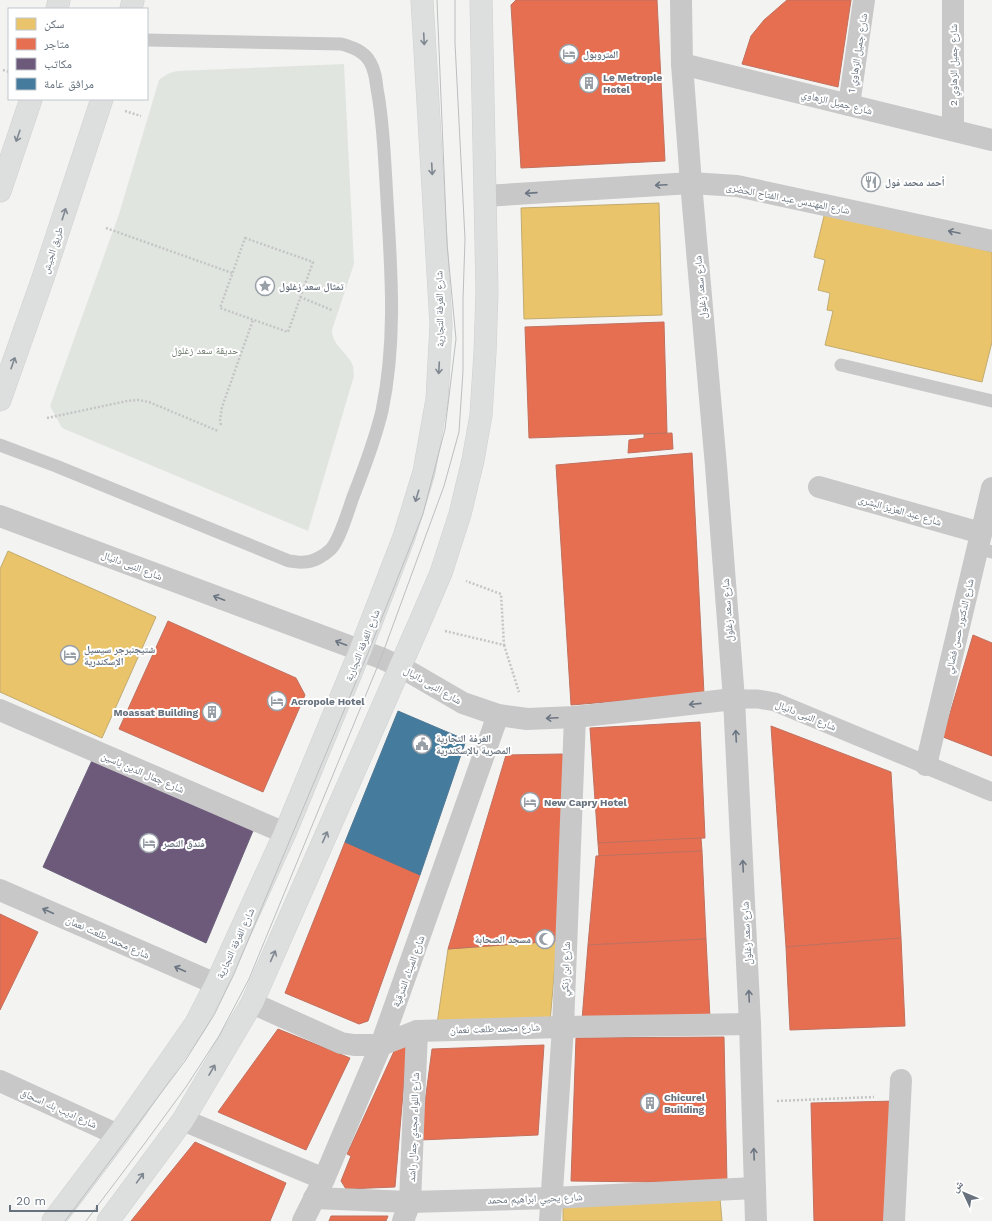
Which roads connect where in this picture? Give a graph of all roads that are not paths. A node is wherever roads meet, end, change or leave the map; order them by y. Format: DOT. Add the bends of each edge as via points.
graph roads {
  1 [pos="422,0"];
  2 [pos="481,0"];
  3 [pos="681,0"];
  4 [pos="864,0"];
  5 [pos="953,0"];
  6 [pos="148,40"];
  7 [pos="682,64"];
  8 [pos="31,100"];
  9 [pos="102,100"];
  10 [pos="849,105"];
  11 [pos="953,130"];
  12 [pos="992,140"];
  13 [pos="691,183"];
  14 [pos="0,191"];
  15 [pos="485,196"];
  16 [pos="992,241"];
  17 [pos="841,365"];
  18 [pos="0,400"];
  19 [pos="992,401"];
  20 [pos="0,445"];
  21 [pos="819,487"];
  22 [pos="992,488"];
  23 [pos="0,516"];
  24 [pos="984,544"];
  25 [pos="360,651"];
  26 [pos="401,667"];
  27 [pos="734,700"];
  28 [pos="0,710"];
  29 [pos="498,715"];
  30 [pos="575,717"];
  31 [pos="926,765"];
  32 [pos="992,792"];
  33 [pos="285,833"];
  34 [pos="0,890"];
  35 [pos="216,984"];
  36 [pos="252,1003"];
  37 [pos="750,1024"];
  38 [pos="563,1027"];
  39 [pos="417,1031"];
  40 [pos="381,1045"];
  41 [pos="0,1082"];
  42 [pos="901,1088"];
  43 [pos="183,1120"];
  44 [pos="118,1135"];
  45 [pos="324,1179"];
  46 [pos="755,1188"];
  47 [pos="314,1198"];
  48 [pos="552,1198"];
  49 [pos="406,1211"];
  50 [pos="53,1221"];
  51 [pos="108,1221"];
  52 [pos="303,1221"];
  53 [pos="550,1221"];
  54 [pos="756,1221"];
  55 [pos="894,1221"];
  1 -- 25 [label="main road, شارع الغرفة التجارية, one-way" via="441,325 438,399 424,472 407,530"];
  2 -- 15 [label="main road"];
  3 -- 7 [label="street, شارع سعد زغلول"];
  4 -- 10 [label="street, شارع جميل الزهاوي 1"];
  5 -- 11 [label="street, شارع جميل الزهاوي 2"];
  6 -- 20 [label="lane" via="340,44 362,52 370,61 379,96 383,135 392,297 388,371 381,412 370,451 331,549 318,558 304,562 289,561"];
  7 -- 10 [label="street, شارع جميل الزهاوي"];
  7 -- 13 [label="street, شارع سعد زغلول"];
  8 -- 14 [label="main road, one-way"];
  18 -- 9 [label="main road, طريق الجيش, one-way"];
  10 -- 11 [label="street, شارع جميل الزهاوي"];
  11 -- 12 [label="street, شارع جميل الزهاوي"];
  13 -- 15 [label="street, شارع المهندس عبد الفتاح الحضرى, one-way"];
  16 -- 13 [label="street, شارع المهندس عبد الفتاح الحضرى, one-way" via="791,196 737,186"];
  13 -- 27 [label="street, شارع سعد زغلول"];
  15 -- 26 [label="main road" via="485,352 481,415 474,460 441,572"];
  17 -- 19 [label="lane"];
  21 -- 24 [label="street, شارع عبد العزيز البشرى"];
  22 -- 24 [label="street, شارع الدكتور حسن فضالي"];
  25 -- 23 [label="street, شارع النبى دانيال, one-way"];
  24 -- 31 [label="street, شارع الدكتور حسن فضالي"];
  25 -- 26 [label="street, شارع النبى دانيال"];
  25 -- 33 [label="main road, شارع الغرفة التجارية"];
  26 -- 29 [label="street, شارع النبى دانيال" via="463,703"];
  36 -- 26 [label="main road, one-way"];
  27 -- 30 [label="street, شارع النبى دانيال, one-way"];
  27 -- 31 [label="street, شارع النبى دانيال" via="758,699 775,702"];
  37 -- 27 [label="street, شارع سعد زغلول, one-way"];
  28 -- 33 [label="street, شارع جمال الدين ياسين"];
  30 -- 29 [label="street, شارع النبى دانيال, one-way" via="527,720"];
  29 -- 40 [label="street, شارع الميناء الشرقية"];
  30 -- 38 [label="street, شارع ابن زنكي"];
  31 -- 32 [label="street, شارع النبى دانيال"];
  33 -- 35 [label="main road, شارع الغرفة التجارية"];
  35 -- 34 [label="street, شارع محمد طلعت نعمان, one-way"];
  35 -- 44 [label="main road, شارع الغرفة التجارية" via="196,1023"];
  36 -- 40 [label="street, شارع محمد طلعت نعمان" via="341,1043"];
  43 -- 36 [label="main road, one-way"];
  37 -- 38 [label="street, شارع محمد طلعت نعمان"];
  46 -- 37 [label="street, شارع سعد زغلول, one-way"];
  38 -- 39 [label="street, شارع محمد طلعت نعمان"];
  38 -- 48 [label="street, شارع ابن زنكي"];
  39 -- 40 [label="street, شارع محمد طلعت نعمان"];
  39 -- 49 [label="street, شارع اللواء مجدي جمال راشد"];
  40 -- 45 [label="street, شارع الميناء الشرقية"];
  41 -- 44 [label="street, شارع اديب بك اسحاق"];
  42 -- 55 [label="street"];
  43 -- 45 [label="street"];
  51 -- 43 [label="main road, one-way"];
  44 -- 50 [label="main road, شارع الغرفة التجارية"];
  45 -- 47 [label="street, شارع الميناء الشرقية"];
  46 -- 48 [label="street, شارع يحيي ابراهيم محمد"];
  46 -- 54 [label="street, شارع سعد زغلول"];
  47 -- 49 [label="street, شارع يحيي ابراهيم محمد"];
  47 -- 52 [label="street, شارع الميناء الشرقية"];
  48 -- 49 [label="street, شارع يحيي ابراهيم محمد"];
  48 -- 53 [label="street, شارع ابن زنكي"];
}
